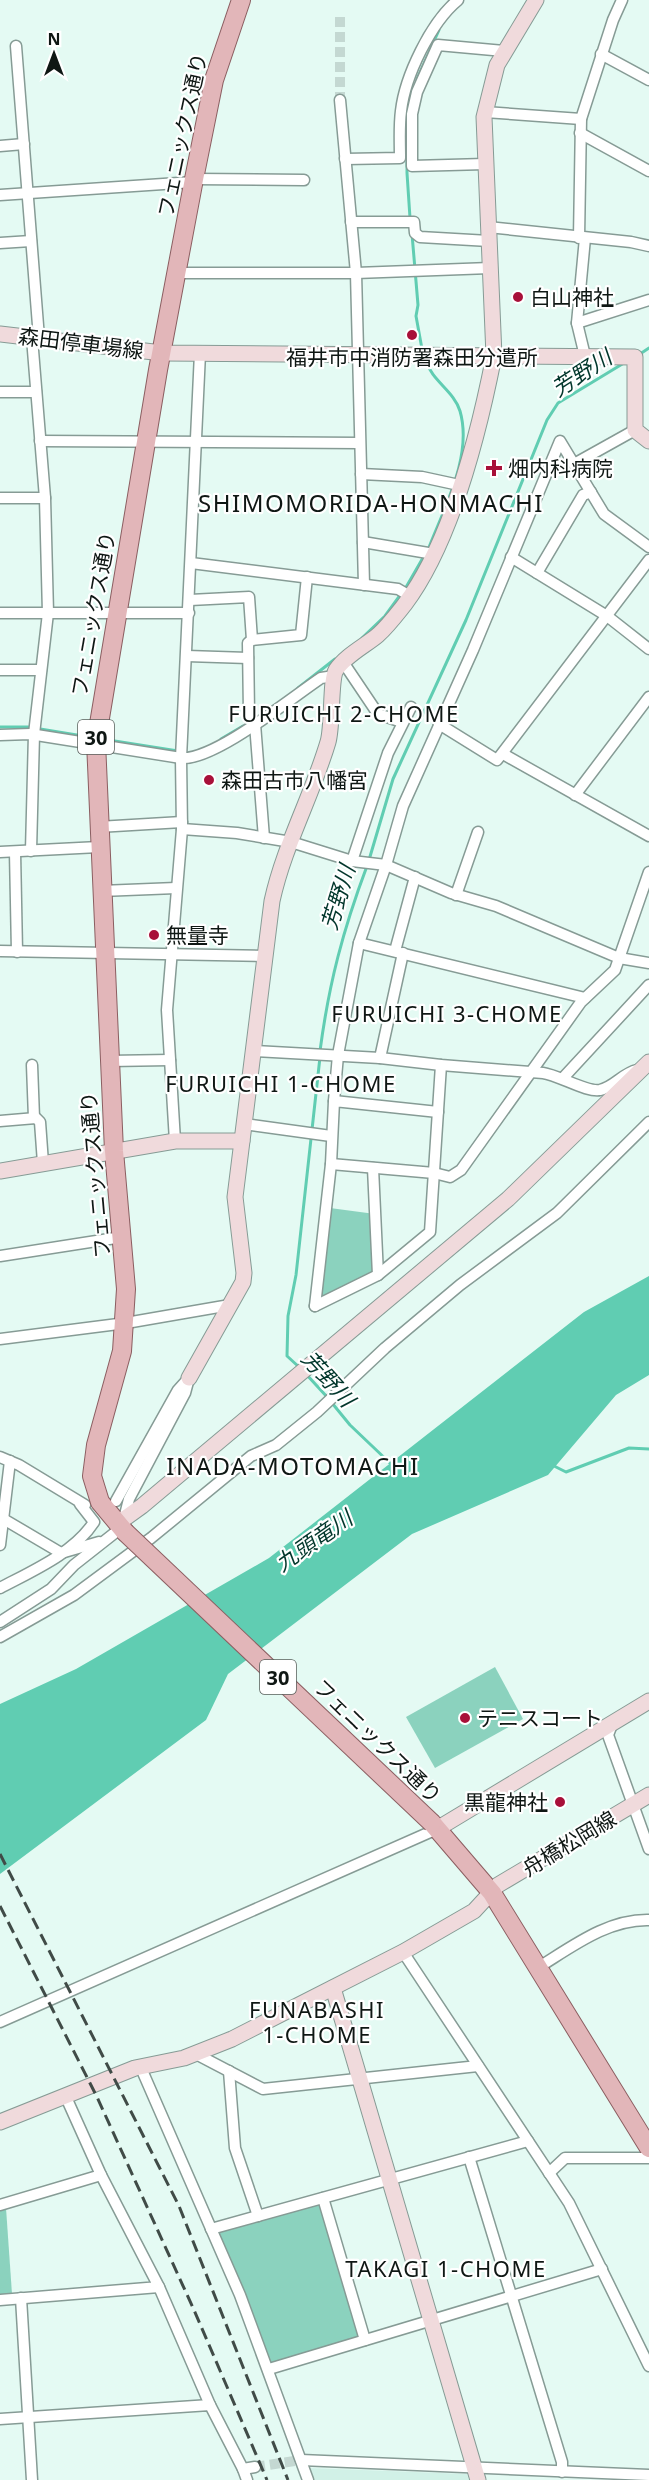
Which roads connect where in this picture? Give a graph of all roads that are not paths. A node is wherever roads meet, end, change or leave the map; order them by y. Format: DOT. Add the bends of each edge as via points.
graph roads {
  1 [pos="241,0"];
  2 [pos="458,0"];
  3 [pos="536,0"];
  4 [pos="618,2"];
  5 [pos="16,46"];
  6 [pos="504,51"];
  7 [pos="601,54"];
  8 [pos="649,80"];
  9 [pos="404,94"];
  10 [pos="416,96"];
  11 [pos="340,100"];
  12 [pos="485,112"];
  13 [pos="581,119"];
  14 [pos="580,133"];
  15 [pos="24,144"];
  16 [pos="0,146"];
  17 [pos="345,159"];
  18 [pos="485,164"];
  19 [pos="649,171"];
  20 [pos="304,180"];
  21 [pos="194,181"];
  22 [pos="27,193"];
  23 [pos="0,195"];
  24 [pos="351,222"];
  25 [pos="489,234"];
  26 [pos="582,238"];
  27 [pos="31,241"];
  28 [pos="0,243"];
  29 [pos="649,246"];
  30 [pos="490,268"];
  31 [pos="177,273"];
  32 [pos="356,273"];
  33 [pos="649,300"];
  34 [pos="578,323"];
  35 [pos="0,334"];
  36 [pos="35,338"];
  37 [pos="162,352"];
  38 [pos="200,353"];
  39 [pos="357,355"];
  40 [pos="494,356"];
  41 [pos="585,356"];
  42 [pos="642,357"];
  43 [pos="0,392"];
  44 [pos="36,392"];
  45 [pos="635,430"];
  46 [pos="40,441"];
  47 [pos="146,441"];
  48 [pos="196,441"];
  49 [pos="649,441"];
  50 [pos="360,443"];
  51 [pos="574,464"];
  52 [pos="360,474"];
  53 [pos="459,485"];
  54 [pos="591,492"];
  55 [pos="0,498"];
  56 [pos="45,498"];
  57 [pos="363,542"];
  58 [pos="649,547"];
  59 [pos="434,554"];
  60 [pos="511,557"];
  61 [pos="649,560"];
  62 [pos="191,563"];
  63 [pos="537,573"];
  64 [pos="307,578"];
  65 [pos="364,585"];
  66 [pos="410,596"];
  67 [pos="190,600"];
  68 [pos="189,613"];
  69 [pos="0,614"];
  70 [pos="48,614"];
  71 [pos="116,614"];
  72 [pos="607,616"];
  73 [pos="252,640"];
  74 [pos="649,649"];
  75 [pos="187,656"];
  76 [pos="249,658"];
  77 [pos="343,662"];
  78 [pos="0,670"];
  79 [pos="41,670"];
  80 [pos="334,676"];
  81 [pos="649,697"];
  82 [pos="411,707"];
  83 [pos="402,722"];
  84 [pos="255,724"];
  85 [pos="439,724"];
  86 [pos="34,734"];
  87 [pos="0,735"];
  88 [pos="96,745"];
  89 [pos="503,754"];
  90 [pos="181,758"];
  91 [pos="575,795"];
  92 [pos="182,825"];
  93 [pos="98,827"];
  94 [pos="478,832"];
  95 [pos="649,836"];
  96 [pos="264,838"];
  97 [pos="291,842"];
  98 [pos="99,847"];
  99 [pos="31,851"];
  100 [pos="0,852"];
  101 [pos="15,852"];
  102 [pos="351,861"];
  103 [pos="386,865"];
  104 [pos="415,878"];
  105 [pos="648,880"];
  106 [pos="176,888"];
  107 [pos="101,891"];
  108 [pos="456,895"];
  109 [pos="359,943"];
  110 [pos="0,951"];
  111 [pos="17,952"];
  112 [pos="399,952"];
  113 [pos="171,953"];
  114 [pos="104,954"];
  115 [pos="266,956"];
  116 [pos="619,958"];
  117 [pos="649,963"];
  118 [pos="649,985"];
  119 [pos="585,998"];
  120 [pos="255,1051"];
  121 [pos="338,1055"];
  122 [pos="380,1058"];
  123 [pos="170,1060"];
  124 [pos="109,1061"];
  125 [pos="32,1065"];
  126 [pos="441,1065"];
  127 [pos="646,1065"];
  128 [pos="528,1073"];
  129 [pos="562,1077"];
  130 [pos="334,1101"];
  131 [pos="438,1112"];
  132 [pos="34,1118"];
  133 [pos="0,1121"];
  134 [pos="649,1122"];
  135 [pos="244,1124"];
  136 [pos="331,1136"];
  137 [pos="175,1141"];
  138 [pos="242,1141"];
  139 [pos="114,1151"];
  140 [pos="43,1163"];
  141 [pos="331,1164"];
  142 [pos="373,1168"];
  143 [pos="0,1171"];
  144 [pos="434,1173"];
  145 [pos="122,1238"];
  146 [pos="0,1256"];
  147 [pos="378,1275"];
  148 [pos="230,1305"];
  149 [pos="126,1323"];
  150 [pos="0,1339"];
  151 [pos="189,1378"];
  152 [pos="5,1459"];
  153 [pos="116,1501"];
  154 [pos="2,1517"];
  155 [pos="119,1528"];
  156 [pos="0,1545"];
  157 [pos="61,1553"];
  158 [pos="0,1588"];
  159 [pos="0,1622"];
  160 [pos="0,1637"];
  161 [pos="649,1701"];
  162 [pos="613,1722"];
  163 [pos="649,1795"];
  164 [pos="632,1805"];
  165 [pos="435,1826"];
  166 [pos="649,1849"];
  167 [pos="492,1893"];
  168 [pos="649,1920"];
  169 [pos="404,1952"];
  170 [pos="539,1966"];
  171 [pos="333,1988"];
  172 [pos="0,2022"];
  173 [pos="196,2054"];
  174 [pos="478,2066"];
  175 [pos="141,2068"];
  176 [pos="229,2071"];
  177 [pos="361,2081"];
  178 [pos="65,2095"];
  179 [pos="0,2122"];
  180 [pos="528,2141"];
  181 [pos="649,2148"];
  182 [pos="469,2157"];
  183 [pos="649,2158"];
  184 [pos="549,2173"];
  185 [pos="101,2175"];
  186 [pos="389,2180"];
  187 [pos="323,2198"];
  188 [pos="0,2205"];
  189 [pos="258,2216"];
  190 [pos="211,2229"];
  191 [pos="602,2269"];
  192 [pos="159,2287"];
  193 [pos="512,2296"];
  194 [pos="21,2298"];
  195 [pos="0,2300"];
  196 [pos="430,2320"];
  197 [pos="365,2340"];
  198 [pos="649,2366"];
  199 [pos="269,2369"];
  200 [pos="210,2405"];
  201 [pos="29,2417"];
  202 [pos="0,2419"];
  203 [pos="301,2460"];
  204 [pos="255,2467"];
  205 [pos="243,2469"];
  206 [pos="562,2472"];
  207 [pos="476,2474"];
  208 [pos="649,2475"];
  209 [pos="32,2480"];
  210 [pos="247,2480"];
  211 [pos="308,2480"];
  1 -- 21 [label="main road, フェニックス通り / 30" via="214,80"];
  2 -- 9 [label="street" via="435,24"];
  3 -- 6 [label="street"];
  4 -- 7 [label="street"];
  5 -- 15 [label="street"];
  6 -- 10 [label="street" via="438,45"];
  6 -- 12 [label="street"];
  7 -- 8 [label="street"];
  7 -- 13 [label="street"];
  9 -- 10 [label="street"];
  9 -- 17 [label="street" via="400,158"];
  10 -- 18 [label="street" via="412,166"];
  11 -- 17 [label="street"];
  12 -- 13 [label="street"];
  12 -- 18 [label="street"];
  13 -- 14 [label="street"];
  14 -- 19 [label="street"];
  14 -- 26 [label="street"];
  15 -- 16 [label="street"];
  15 -- 22 [label="street"];
  17 -- 24 [label="street"];
  18 -- 25 [label="street"];
  20 -- 21 [label="street"];
  21 -- 22 [label="street"];
  21 -- 31 [label="main road, フェニックス通り / 30"];
  22 -- 23 [label="street"];
  22 -- 27 [label="street"];
  24 -- 25 [label="street" via="414,222 415,233 420,237"];
  24 -- 32 [label="street"];
  25 -- 26 [label="street"];
  25 -- 30 [label="street"];
  26 -- 29 [label="street"];
  26 -- 34 [label="street"];
  27 -- 28 [label="street"];
  27 -- 36 [label="street"];
  30 -- 32 [label="street"];
  30 -- 40 [label="street"];
  31 -- 32 [label="street"];
  31 -- 37 [label="main road, フェニックス通り / 30"];
  32 -- 39 [label="street"];
  33 -- 34 [label="street"];
  34 -- 41 [label="street"];
  35 -- 36 [label="street, 森田停車場線"];
  36 -- 37 [label="street, 森田停車場線"];
  36 -- 44 [label="street"];
  37 -- 38 [label="street, 森田停車場線"];
  37 -- 47 [label="main road, フェニックス通り / 30"];
  38 -- 39 [label="street, 森田停車場線"];
  38 -- 48 [label="street"];
  39 -- 40 [label="street, 森田停車場線"];
  39 -- 50 [label="street"];
  40 -- 41 [label="street, 森田停車場線"];
  40 -- 53 [label="street"];
  41 -- 42 [label="street, 森田停車場線"];
  42 -- 45 [label="street"];
  43 -- 44 [label="street"];
  44 -- 46 [label="street"];
  45 -- 49 [label="street"];
  45 -- 51 [label="street"];
  46 -- 47 [label="street"];
  46 -- 56 [label="street"];
  47 -- 48 [label="street"];
  47 -- 71 [label="main road, フェニックス通り / 30"];
  48 -- 50 [label="street"];
  48 -- 62 [label="street"];
  50 -- 52 [label="street"];
  51 -- 54 [label="street"];
  51 -- 60 [label="street" via="560,441"];
  52 -- 53 [label="street" via="422,477"];
  52 -- 57 [label="street"];
  53 -- 59 [label="street"];
  54 -- 58 [label="street" via="604,514"];
  54 -- 63 [label="street" via="583,495"];
  55 -- 56 [label="street"];
  56 -- 70 [label="street"];
  57 -- 59 [label="street"];
  57 -- 65 [label="street"];
  59 -- 66 [label="street"];
  60 -- 63 [label="street"];
  60 -- 85 [label="street"];
  61 -- 72 [label="street"];
  62 -- 64 [label="street"];
  62 -- 67 [label="street"];
  63 -- 72 [label="street"];
  64 -- 65 [label="street"];
  64 -- 73 [label="street" via="301,635"];
  65 -- 66 [label="street" via="398,589"];
  66 -- 77 [label="street" via="379,633"];
  67 -- 68 [label="street"];
  67 -- 73 [label="street" via="249,597"];
  68 -- 71 [label="street"];
  68 -- 75 [label="street"];
  69 -- 70 [label="street"];
  70 -- 71 [label="street"];
  70 -- 79 [label="street"];
  71 -- 88 [label="main road, フェニックス通り / 30"];
  72 -- 74 [label="street"];
  72 -- 89 [label="street"];
  73 -- 76 [label="street" via="248,643"];
  75 -- 76 [label="street"];
  75 -- 90 [label="street"];
  76 -- 84 [label="street" via="249,714"];
  77 -- 80 [label="street"];
  77 -- 83 [label="street" via="378,714"];
  78 -- 79 [label="street"];
  79 -- 86 [label="street"];
  80 -- 84 [label="street" via="321,678"];
  80 -- 97 [label="street" via="328,743"];
  81 -- 91 [label="street"];
  82 -- 83 [label="street"];
  83 -- 102 [label="street" via="380,773"];
  84 -- 90 [label="street" via="206,754"];
  84 -- 96 [label="street"];
  85 -- 89 [label="street" via="497,760"];
  85 -- 103 [label="street" via="411,783"];
  86 -- 87 [label="street"];
  86 -- 88 [label="street"];
  86 -- 99 [label="street"];
  88 -- 90 [label="street"];
  88 -- 93 [label="main road, フェニックス通り / 30"];
  89 -- 91 [label="street"];
  90 -- 92 [label="street"];
  91 -- 95 [label="street"];
  92 -- 93 [label="street"];
  92 -- 96 [label="street"];
  92 -- 106 [label="street"];
  93 -- 98 [label="main road, フェニックス通り / 30"];
  94 -- 108 [label="street"];
  96 -- 97 [label="street"];
  97 -- 102 [label="street"];
  97 -- 115 [label="street" via="276,885"];
  98 -- 99 [label="street"];
  98 -- 107 [label="main road, フェニックス通り / 30"];
  99 -- 101 [label="street"];
  100 -- 101 [label="street"];
  101 -- 111 [label="street"];
  102 -- 103 [label="street"];
  103 -- 104 [label="street"];
  103 -- 109 [label="street"];
  104 -- 108 [label="street"];
  104 -- 112 [label="street"];
  105 -- 116 [label="street"];
  106 -- 107 [label="street"];
  106 -- 113 [label="street"];
  107 -- 114 [label="main road, フェニックス通り / 30"];
  108 -- 116 [label="street" via="496,906"];
  109 -- 112 [label="street"];
  109 -- 121 [label="street"];
  110 -- 111 [label="street"];
  111 -- 114 [label="street"];
  112 -- 119 [label="street"];
  112 -- 122 [label="street"];
  113 -- 114 [label="street"];
  113 -- 115 [label="street"];
  113 -- 123 [label="street" via="167,1010"];
  114 -- 124 [label="main road, フェニックス通り / 30"];
  115 -- 120 [label="street"];
  116 -- 117 [label="street"];
  116 -- 119 [label="street" via="615,970"];
  118 -- 129 [label="street"];
  119 -- 128 [label="street"];
  120 -- 121 [label="street"];
  120 -- 135 [label="street"];
  121 -- 122 [label="street"];
  121 -- 130 [label="street"];
  122 -- 126 [label="street"];
  123 -- 124 [label="street"];
  123 -- 137 [label="street"];
  124 -- 139 [label="main road, フェニックス通り / 30"];
  125 -- 132 [label="street"];
  126 -- 128 [label="street"];
  126 -- 131 [label="street"];
  127 -- 129 [label="street" via="593,1091"];
  127 -- 155 [label="street" via="508,1199"];
  128 -- 129 [label="street"];
  128 -- 144 [label="street" via="461,1170 450,1177"];
  130 -- 131 [label="street"];
  130 -- 136 [label="street"];
  131 -- 144 [label="street"];
  132 -- 133 [label="street"];
  132 -- 140 [label="street" via="40,1122"];
  134 -- 160 [label="street" via="557,1213 460,1285 276,1445 251,1456 74,1595"];
  135 -- 136 [label="street"];
  135 -- 138 [label="street"];
  136 -- 141 [label="street"];
  137 -- 138 [label="street"];
  137 -- 139 [label="street"];
  138 -- 148 [label="street" via="235,1197 244,1273"];
  139 -- 140 [label="street"];
  139 -- 145 [label="main road, フェニックス通り / 30"];
  140 -- 143 [label="street"];
  141 -- 142 [label="street"];
  141 -- 147 [label="street" via="315,1306"];
  142 -- 144 [label="street"];
  142 -- 147 [label="street"];
  144 -- 147 [label="street" via="430,1232"];
  145 -- 146 [label="street"];
  145 -- 149 [label="main road, フェニックス通り / 30"];
  148 -- 149 [label="street"];
  148 -- 151 [label="street"];
  149 -- 150 [label="street"];
  149 -- 155 [label="main road, フェニックス通り / 30" via="92,1471 100,1502"];
  151 -- 153 [label="street" via="178,1390"];
  151 -- 155 [label="street" via="185,1393 129,1499"];
  152 -- 154 [label="street"];
  152 -- 157 [label="street" via="86,1505 94,1522 79,1541"];
  154 -- 156 [label="street"];
  154 -- 157 [label="street"];
  155 -- 157 [label="street"];
  155 -- 159 [label="street" via="51,1589"];
  155 -- 165 [label="main road, フェニックス通り / 30, bridge"];
  157 -- 158 [label="street"];
  161 -- 162 [label="street"];
  162 -- 164 [label="street" via="608,1736"];
  162 -- 165 [label="street"];
  163 -- 164 [label="street, 舟橋松岡線"];
  164 -- 166 [label="street"];
  164 -- 167 [label="street, 舟橋松岡線" via="498,1885"];
  165 -- 167 [label="main road, フェニックス通り / 30"];
  165 -- 172 [label="street"];
  167 -- 169 [label="street, 舟橋松岡線" via="474,1911"];
  167 -- 170 [label="main road, フェニックス通り / 30"];
  168 -- 170 [label="street" via="615,1924"];
  169 -- 171 [label="street, 舟橋松岡線"];
  169 -- 174 [label="street"];
  170 -- 181 [label="main road, フェニックス通り / 30"];
  171 -- 173 [label="street, 舟橋松岡線"];
  171 -- 177 [label="street"];
  173 -- 175 [label="street, 舟橋松岡線"];
  173 -- 176 [label="street"];
  174 -- 177 [label="street"];
  174 -- 180 [label="street"];
  175 -- 178 [label="street, 舟橋松岡線"];
  175 -- 190 [label="street"];
  176 -- 177 [label="street" via="263,2089"];
  176 -- 189 [label="street" via="236,2148"];
  177 -- 186 [label="street"];
  178 -- 179 [label="street, 舟橋松岡線"];
  178 -- 185 [label="street"];
  180 -- 182 [label="street"];
  180 -- 184 [label="street"];
  182 -- 186 [label="street"];
  182 -- 193 [label="street"];
  183 -- 184 [label="street" via="565,2158"];
  184 -- 191 [label="street" via="569,2203"];
  185 -- 188 [label="street"];
  185 -- 192 [label="street"];
  186 -- 187 [label="street"];
  186 -- 196 [label="street"];
  187 -- 189 [label="street"];
  187 -- 197 [label="street"];
  189 -- 190 [label="street"];
  190 -- 199 [label="street"];
  191 -- 193 [label="street"];
  191 -- 198 [label="street"];
  192 -- 194 [label="street"];
  192 -- 200 [label="street"];
  193 -- 196 [label="street"];
  193 -- 206 [label="street"];
  194 -- 195 [label="street"];
  194 -- 201 [label="street"];
  196 -- 197 [label="street"];
  196 -- 207 [label="street"];
  197 -- 199 [label="street"];
  199 -- 203 [label="street"];
  200 -- 201 [label="street"];
  200 -- 205 [label="street"];
  201 -- 202 [label="street"];
  201 -- 209 [label="street"];
  203 -- 207 [label="street"];
  203 -- 211 [label="street"];
  204 -- 205 [label="street"];
  205 -- 210 [label="street"];
  206 -- 207 [label="street"];
  206 -- 208 [label="street"];
}
